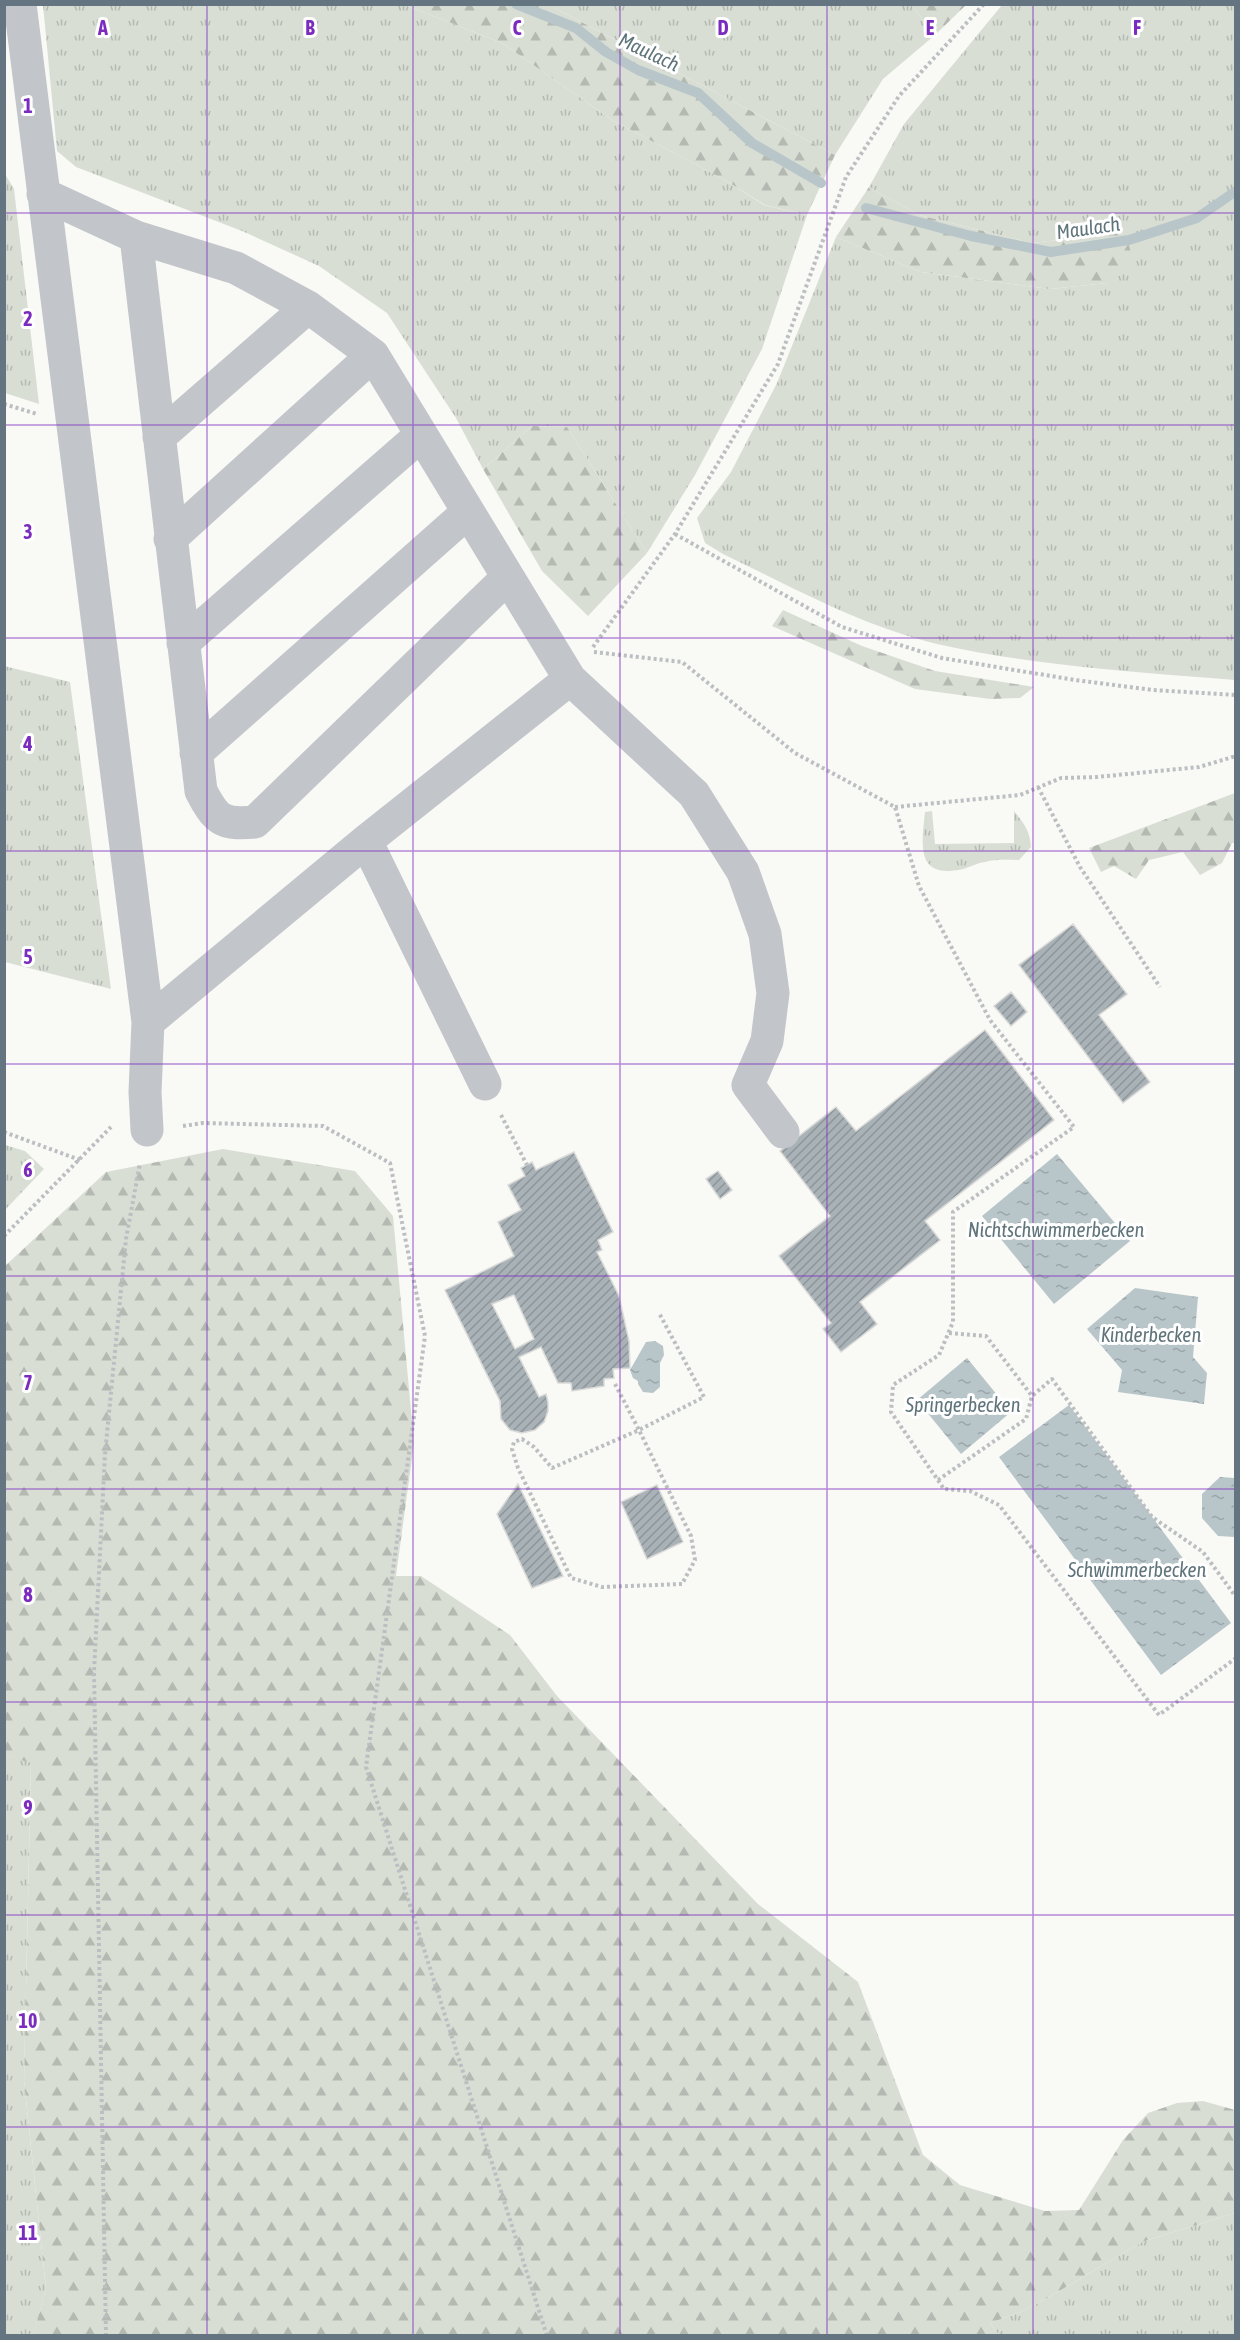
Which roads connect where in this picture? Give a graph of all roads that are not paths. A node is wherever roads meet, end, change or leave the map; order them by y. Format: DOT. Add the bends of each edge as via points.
graph roads {
  1 [pos="20,4"];
  2 [pos="43,194"];
  3 [pos="136,237"];
  4 [pos="308,307"];
  5 [pos="373,355"];
  6 [pos="421,435"];
  7 [pos="159,437"];
  8 [pos="468,512"];
  9 [pos="170,539"];
  10 [pos="508,577"];
  11 [pos="183,643"];
  12 [pos="570,679"];
  13 [pos="196,753"];
  14 [pos="366,841"];
  15 [pos="148,1022"];
  16 [pos="485,1084"];
  17 [pos="147,1130"];
  18 [pos="783,1132"];
  1 -- 2 [label="street"];
  2 -- 3 [label="street"];
  2 -- 15 [label="street"];
  3 -- 4 [label="street" via="236,268"];
  3 -- 7 [label="street"];
  4 -- 5 [label="street"];
  4 -- 7 [label="street"];
  5 -- 6 [label="street"];
  5 -- 9 [label="street"];
  6 -- 8 [label="street"];
  6 -- 11 [label="street"];
  7 -- 9 [label="street"];
  8 -- 10 [label="street"];
  8 -- 13 [label="street"];
  9 -- 11 [label="street"];
  10 -- 12 [label="street"];
  10 -- 13 [label="street" via="255,822 232,824 212,813 201,791"];
  11 -- 13 [label="street"];
  12 -- 14 [label="street"];
  12 -- 18 [label="street" via="694,794 743,872 765,934 773,993 767,1041 748,1085"];
  14 -- 15 [label="street"];
  14 -- 16 [label="street"];
  15 -- 17 [label="street"];
}
